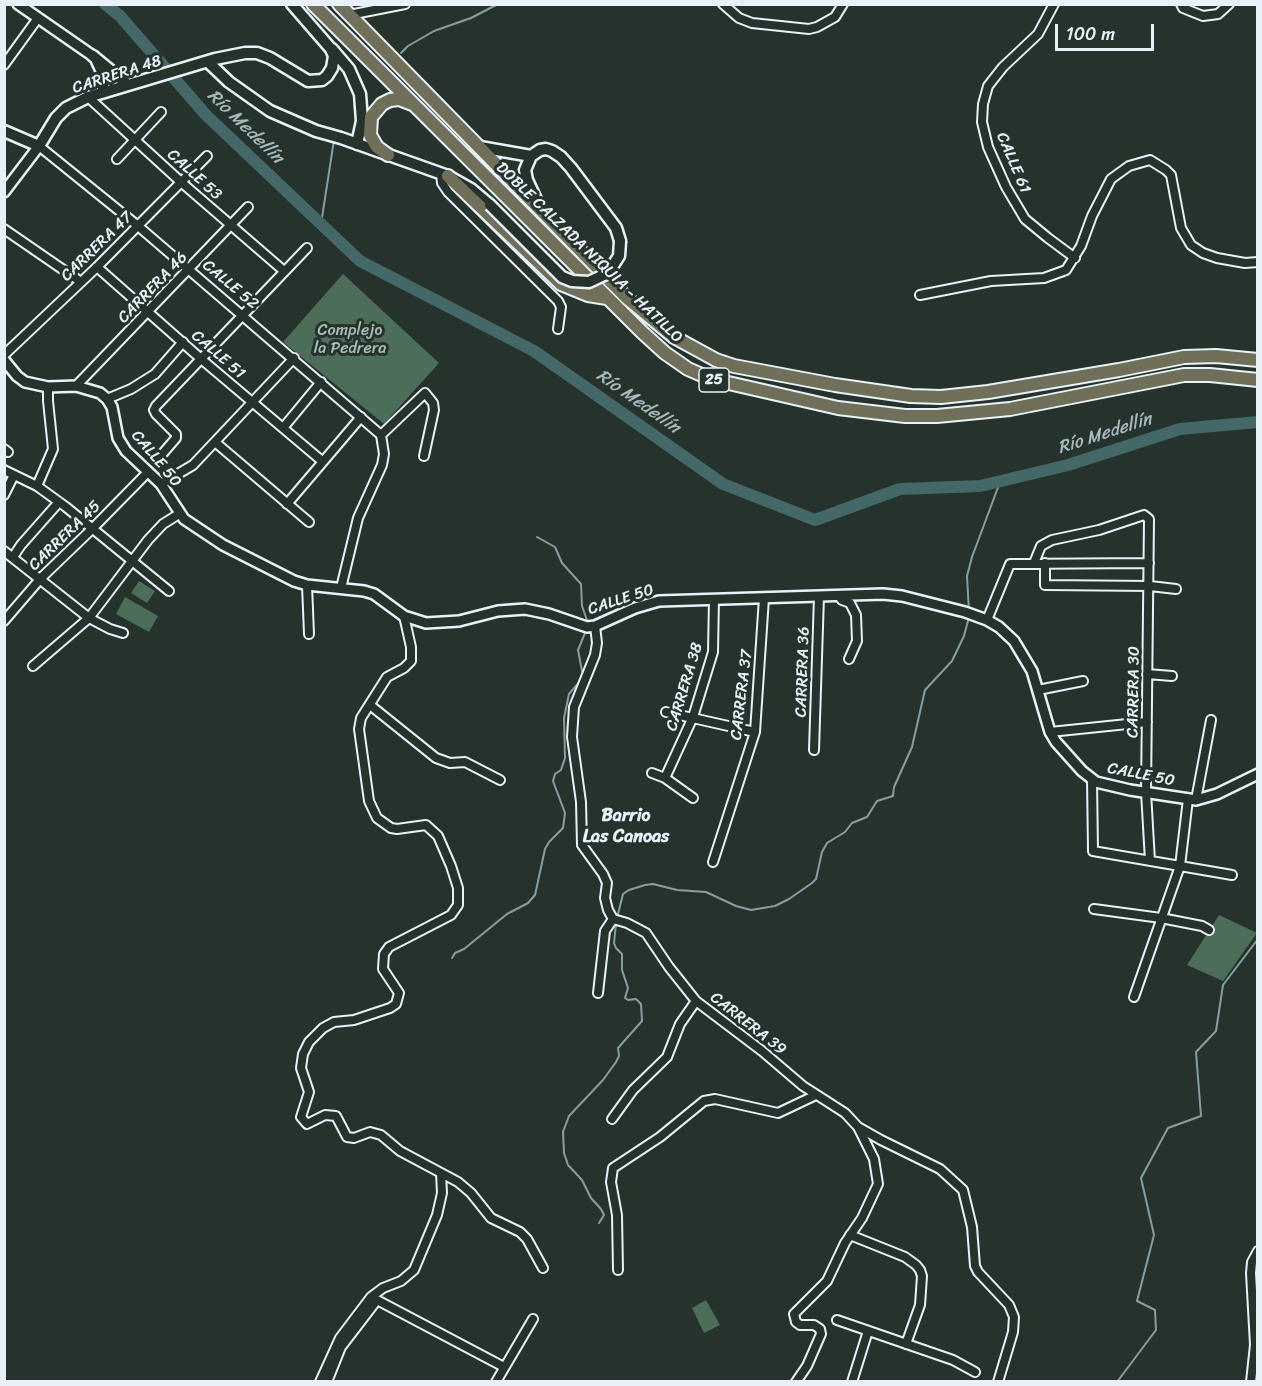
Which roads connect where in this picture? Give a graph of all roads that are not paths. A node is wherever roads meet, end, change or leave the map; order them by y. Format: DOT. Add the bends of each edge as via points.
graph roads {
  1 [pos="18,4"];
  2 [pos="292,4"];
  3 [pos="313,4"];
  4 [pos="339,4"];
  5 [pos="405,4"];
  6 [pos="723,4"];
  7 [pos="843,4"];
  8 [pos="1054,4"];
  9 [pos="1181,4"];
  10 [pos="1229,4"];
  11 [pos="373,12"];
  12 [pos="349,15"];
  13 [pos="38,18"];
  14 [pos="366,32"];
  15 [pos="332,49"];
  16 [pos="93,56"];
  17 [pos="208,62"];
  18 [pos="4,65"];
  19 [pos="128,85"];
  20 [pos="103,92"];
  21 [pos="87,97"];
  22 [pos="416,106"];
  23 [pos="161,112"];
  24 [pos="4,131"];
  25 [pos="136,139"];
  26 [pos="357,144"];
  27 [pos="39,146"];
  28 [pos="480,147"];
  29 [pos="388,155"];
  30 [pos="207,156"];
  31 [pos="531,156"];
  32 [pos="117,159"];
  33 [pos="445,175"];
  34 [pos="181,182"];
  35 [pos="4,192"];
  36 [pos="249,207"];
  37 [pos="540,209"];
  38 [pos="138,226"];
  39 [pos="231,226"];
  40 [pos="4,229"];
  41 [pos="307,248"];
  42 [pos="1075,258"];
  43 [pos="1257,262"];
  44 [pos="97,267"];
  45 [pos="189,270"];
  46 [pos="284,271"];
  47 [pos="81,282"];
  48 [pos="920,295"];
  49 [pos="607,298"];
  50 [pos="148,312"];
  51 [pos="243,315"];
  52 [pos="558,329"];
  53 [pos="183,342"];
  54 [pos="4,355"];
  55 [pos="200,358"];
  56 [pos="294,358"];
  57 [pos="4,360"];
  58 [pos="1257,360"];
  59 [pos="1257,380"];
  60 [pos="321,382"];
  61 [pos="76,386"];
  62 [pos="48,387"];
  63 [pos="107,399"];
  64 [pos="252,402"];
  65 [pos="361,417"];
  66 [pos="283,428"];
  67 [pos="381,435"];
  68 [pos="215,442"];
  69 [pos="424,456"];
  70 [pos="158,459"];
  71 [pos="322,461"];
  72 [pos="4,470"];
  73 [pos="147,473"];
  74 [pos="14,475"];
  75 [pos="161,484"];
  76 [pos="37,486"];
  77 [pos="4,495"];
  78 [pos="59,502"];
  79 [pos="287,504"];
  80 [pos="179,514"];
  81 [pos="309,522"];
  82 [pos="92,529"];
  83 [pos="4,551"];
  84 [pos="13,557"];
  85 [pos="132,561"];
  86 [pos="1034,563"];
  87 [pos="1149,563"];
  88 [pos="1045,564"];
  89 [pos="40,578"];
  90 [pos="308,585"];
  91 [pos="1150,586"];
  92 [pos="341,588"];
  93 [pos="1176,589"];
  94 [pos="169,591"];
  95 [pos="819,596"];
  96 [pos="839,596"];
  97 [pos="764,598"];
  98 [pos="714,599"];
  99 [pos="404,616"];
  100 [pos="89,618"];
  101 [pos="987,620"];
  102 [pos="4,621"];
  103 [pos="595,626"];
  104 [pos="123,633"];
  105 [pos="309,634"];
  106 [pos="849,659"];
  107 [pos="33,666"];
  108 [pos="1147,674"];
  109 [pos="1172,676"];
  110 [pos="1083,681"];
  111 [pos="1038,690"];
  112 [pos="370,705"];
  113 [pos="666,712"];
  114 [pos="693,717"];
  115 [pos="1211,720"];
  116 [pos="1147,722"];
  117 [pos="754,732"];
  118 [pos="1050,732"];
  119 [pos="814,750"];
  120 [pos="652,773"];
  121 [pos="1257,774"];
  122 [pos="664,778"];
  123 [pos="1092,779"];
  124 [pos="500,780"];
  125 [pos="1146,792"];
  126 [pos="693,798"];
  127 [pos="1192,800"];
  128 [pos="1150,861"];
  129 [pos="713,862"];
  130 [pos="1180,866"];
  131 [pos="1232,875"];
  132 [pos="1094,909"];
  133 [pos="1161,918"];
  134 [pos="613,919"];
  135 [pos="1209,930"];
  136 [pos="598,993"];
  137 [pos="1134,997"];
  138 [pos="696,1000"];
  139 [pos="816,1095"];
  140 [pos="612,1119"];
  141 [pos="858,1127"];
  142 [pos="441,1173"];
  143 [pos="850,1235"];
  144 [pos="1257,1251"];
  145 [pos="543,1268"];
  146 [pos="618,1270"];
  147 [pos="374,1298"];
  148 [pos="533,1319"];
  149 [pos="837,1320"];
  150 [pos="868,1331"];
  151 [pos="906,1344"];
  152 [pos="504,1367"];
  153 [pos="975,1372"];
  154 [pos="320,1382"];
  155 [pos="327,1382"];
  156 [pos="496,1382"];
  157 [pos="796,1382"];
  158 [pos="852,1382"];
  159 [pos="998,1382"];
  160 [pos="1251,1382"];
  1 -- 13 [label="street"];
  2 -- 15 [label="main road"];
  3 -- 22 [label="highway, DOBLE CALZADA NIQUIA - HATILLO / 25"];
  4 -- 12 [label="highway, DOBLE CALZADA NIQUIA - HATILLO / 25"];
  5 -- 11 [label="street"];
  6 -- 7 [label="street" via="752,23 809,29 835,17"];
  8 -- 42 [label="street, CALLE 61" via="1038,34 988,86 982,122 988,147 1025,219"];
  9 -- 10 [label="street" via="1203,16 1218,14"];
  11 -- 12 [label="street"];
  11 -- 14 [label="street"];
  12 -- 14 [label="highway, DOBLE CALZADA NIQUIA - HATILLO / 25"];
  13 -- 16 [label="street"];
  13 -- 18 [label="street"];
  14 -- 28 [label="highway, DOBLE CALZADA NIQUIA - HATILLO / 25"];
  15 -- 17 [label="main road, CARRERA 48" via="334,62 330,72 316,81 300,77 257,54"];
  15 -- 26 [label="main road" via="349,69 360,94 362,121"];
  16 -- 19 [label="main road"];
  16 -- 20 [label="main road" via="102,74"];
  17 -- 19 [label="main road, CARRERA 48"];
  17 -- 26 [label="main road" via="270,111"];
  19 -- 20 [label="main road, CARRERA 48"];
  20 -- 21 [label="main road, CARRERA 48"];
  21 -- 25 [label="street, CALLE 53"];
  21 -- 27 [label="main road, CARRERA 48" via="66,108"];
  22 -- 29 [label="highway" via="390,100 371,117 370,135"];
  22 -- 49 [label="highway, DOBLE CALZADA NIQUIA - HATILLO / 25"];
  23 -- 25 [label="street"];
  24 -- 27 [label="main road, CALLE 52"];
  25 -- 32 [label="street"];
  25 -- 34 [label="street, CALLE 53"];
  26 -- 29 [label="main road"];
  27 -- 35 [label="street, CARRERA 48"];
  27 -- 38 [label="street, CALLE 52"];
  28 -- 31 [label="main road"];
  28 -- 37 [label="highway, DOBLE CALZADA NIQUIA - HATILLO / 25"];
  29 -- 33 [label="main road"];
  30 -- 34 [label="street, CARRERA 47"];
  31 -- 33 [label="main road, bridge" via="546,149 561,157 616,228 619,256 609,273 589,282 572,282 562,277 490,205"];
  31 -- 37 [label="main road" via="525,176"];
  33 -- 49 [label="highway" via="561,284"];
  33 -- 52 [label="street" via="442,183 448,192 558,301"];
  34 -- 38 [label="street, CARRERA 47"];
  34 -- 39 [label="street, CALLE 53"];
  36 -- 39 [label="street, CARRERA 46"];
  37 -- 58 [label="highway, DOBLE CALZADA NIQUIA - HATILLO / 25" via="651,319 701,353 734,366 885,393 941,397 1184,357"];
  38 -- 44 [label="street, CARRERA 47"];
  38 -- 45 [label="street, CALLE 52"];
  39 -- 45 [label="street, CARRERA 46"];
  39 -- 46 [label="street, CALLE 53"];
  40 -- 47 [label="street"];
  41 -- 46 [label="street"];
  42 -- 43 [label="street" via="1111,179 1129,165 1150,160 1171,175 1181,228 1191,245 1217,258"];
  42 -- 48 [label="street" via="1066,270 1044,278 991,281"];
  44 -- 47 [label="street, CARRERA 47"];
  44 -- 50 [label="street, CALLE 51"];
  45 -- 50 [label="street, CARRERA 46"];
  45 -- 51 [label="street, CALLE 52"];
  46 -- 51 [label="street"];
  47 -- 54 [label="street, CARRERA 47"];
  49 -- 59 [label="highway, DOBLE CALZADA NIQUIA - HATILLO / 25" via="665,353 688,369 711,379 865,413 905,416 984,412 1184,375"];
  50 -- 53 [label="street, CALLE 51"];
  50 -- 61 [label="street, CARRERA 46"];
  51 -- 55 [label="street"];
  51 -- 56 [label="street, CALLE 52"];
  53 -- 55 [label="street, CALLE 51"];
  53 -- 63 [label="street" via="155,374"];
  55 -- 64 [label="street, CALLE 51"];
  55 -- 70 [label="street" via="154,410 176,434"];
  56 -- 60 [label="street, CALLE 52"];
  56 -- 64 [label="street"];
  57 -- 62 [label="street" via="25,382"];
  60 -- 65 [label="street, CALLE 52"];
  60 -- 66 [label="street"];
  61 -- 62 [label="street"];
  61 -- 63 [label="street" via="91,389"];
  62 -- 76 [label="street" via="53,449"];
  63 -- 73 [label="street, CALLE 50" via="118,438"];
  64 -- 66 [label="street, CALLE 51"];
  64 -- 68 [label="street"];
  65 -- 67 [label="street, CALLE 52"];
  65 -- 71 [label="street"];
  66 -- 71 [label="street, CALLE 51"];
  67 -- 69 [label="street" via="425,393 434,410"];
  67 -- 92 [label="street" via="382,465 358,518"];
  68 -- 75 [label="street" via="185,472"];
  68 -- 79 [label="street"];
  71 -- 79 [label="street"];
  72 -- 74 [label="street"];
  73 -- 75 [label="street, CALLE 50"];
  73 -- 82 [label="street, CARRERA 45"];
  74 -- 76 [label="street"];
  74 -- 77 [label="street"];
  75 -- 80 [label="street, CALLE 50"];
  76 -- 78 [label="street"];
  78 -- 82 [label="street"];
  78 -- 84 [label="street"];
  79 -- 81 [label="street"];
  80 -- 85 [label="street" via="163,524"];
  80 -- 90 [label="street, CALLE 50" via="223,545"];
  82 -- 85 [label="street"];
  82 -- 89 [label="street, CARRERA 45"];
  83 -- 84 [label="street"];
  84 -- 89 [label="street"];
  85 -- 94 [label="street"];
  85 -- 100 [label="street"];
  86 -- 87 [label="street, CARRERA 30" via="1041,546 1052,540 1144,515 1149,519"];
  86 -- 88 [label="street"];
  86 -- 101 [label="street" via="1010,564"];
  87 -- 88 [label="street"];
  87 -- 91 [label="street, CARRERA 30"];
  88 -- 91 [label="street" via="1045,585"];
  89 -- 100 [label="street"];
  89 -- 102 [label="street, CARRERA 45"];
  90 -- 92 [label="street, CALLE 50"];
  90 -- 105 [label="street"];
  91 -- 93 [label="street"];
  91 -- 108 [label="street, CARRERA 30"];
  92 -- 99 [label="street, CALLE 50" via="374,594"];
  95 -- 96 [label="street, CALLE 50"];
  95 -- 97 [label="street, CALLE 50"];
  95 -- 119 [label="street, CARRERA 36"];
  96 -- 101 [label="street, CALLE 50" via="902,596"];
  96 -- 106 [label="street" via="850,603 856,615 857,641"];
  97 -- 98 [label="street, CALLE 50"];
  97 -- 117 [label="street, CARRERA 37"];
  98 -- 103 [label="street, CALLE 50" via="659,601"];
  98 -- 114 [label="street, CARRERA 38" via="713,652"];
  99 -- 103 [label="street, CALLE 50" via="440,623 525,609"];
  99 -- 112 [label="street" via="411,661 387,677"];
  100 -- 104 [label="street"];
  100 -- 107 [label="street"];
  101 -- 111 [label="street, CALLE 50" via="1022,652"];
  103 -- 134 [label="street" via="596,649 574,707 572,737 582,845 607,883 605,898"];
  108 -- 109 [label="street"];
  108 -- 116 [label="street, CARRERA 30"];
  110 -- 111 [label="street"];
  111 -- 118 [label="street, CALLE 50"];
  112 -- 124 [label="street" via="436,758 450,763 465,762"];
  112 -- 142 [label="street" via="359,729 369,801 377,818 391,828 426,825 438,836 452,866 458,905 451,915 389,947 384,954 383,969 399,993 396,1004 354,1020 334,1022 309,1042 301,1068 309,1092 301,1118 307,1124 332,1114 339,1119 347,1137 370,1132 381,1135 400,1151"];
  113 -- 114 [label="street"];
  114 -- 117 [label="street"];
  114 -- 122 [label="street, CARRERA 38"];
  115 -- 127 [label="street"];
  116 -- 118 [label="street"];
  116 -- 125 [label="street, CARRERA 30"];
  117 -- 129 [label="street, CARRERA 37"];
  118 -- 123 [label="street, CALLE 50"];
  120 -- 122 [label="street"];
  121 -- 127 [label="street, CALLE 50" via="1217,794"];
  122 -- 126 [label="street"];
  123 -- 125 [label="street, CALLE 50"];
  123 -- 128 [label="street" via="1093,851"];
  125 -- 127 [label="street, CALLE 50"];
  125 -- 128 [label="street, CARRERA 30"];
  127 -- 130 [label="street"];
  128 -- 130 [label="street"];
  130 -- 131 [label="street"];
  130 -- 133 [label="street"];
  132 -- 133 [label="street"];
  133 -- 135 [label="street"];
  133 -- 137 [label="street"];
  134 -- 136 [label="street" via="605,931"];
  134 -- 138 [label="street, CARRERA 39" via="646,933"];
  138 -- 139 [label="street, CARRERA 39"];
  138 -- 140 [label="street" via="680,1024 667,1058"];
  139 -- 141 [label="street, CARRERA 39" via="845,1113"];
  139 -- 146 [label="street" via="778,1113 715,1099 704,1101 613,1168"];
  141 -- 143 [label="street" via="874,1159 878,1184"];
  141 -- 159 [label="street, CARRERA 39" via="931,1164 963,1190 972,1227 975,1266 1009,1305 1014,1317"];
  142 -- 145 [label="street" via="471,1193 491,1218 520,1232"];
  142 -- 147 [label="street" via="437,1215 414,1270 383,1288"];
  143 -- 151 [label="street" via="905,1257 922,1276 920,1305"];
  143 -- 157 [label="street" via="827,1281 794,1314 796,1322 814,1325 821,1334"];
  144 -- 160 [label="street" via="1251,1273 1255,1345"];
  147 -- 152 [label="street"];
  147 -- 154 [label="street" via="340,1338"];
  147 -- 155 [label="street" via="341,1347"];
  148 -- 152 [label="street"];
  149 -- 150 [label="street"];
  150 -- 151 [label="street"];
  150 -- 158 [label="street"];
  151 -- 153 [label="street"];
  152 -- 156 [label="street"];
}
